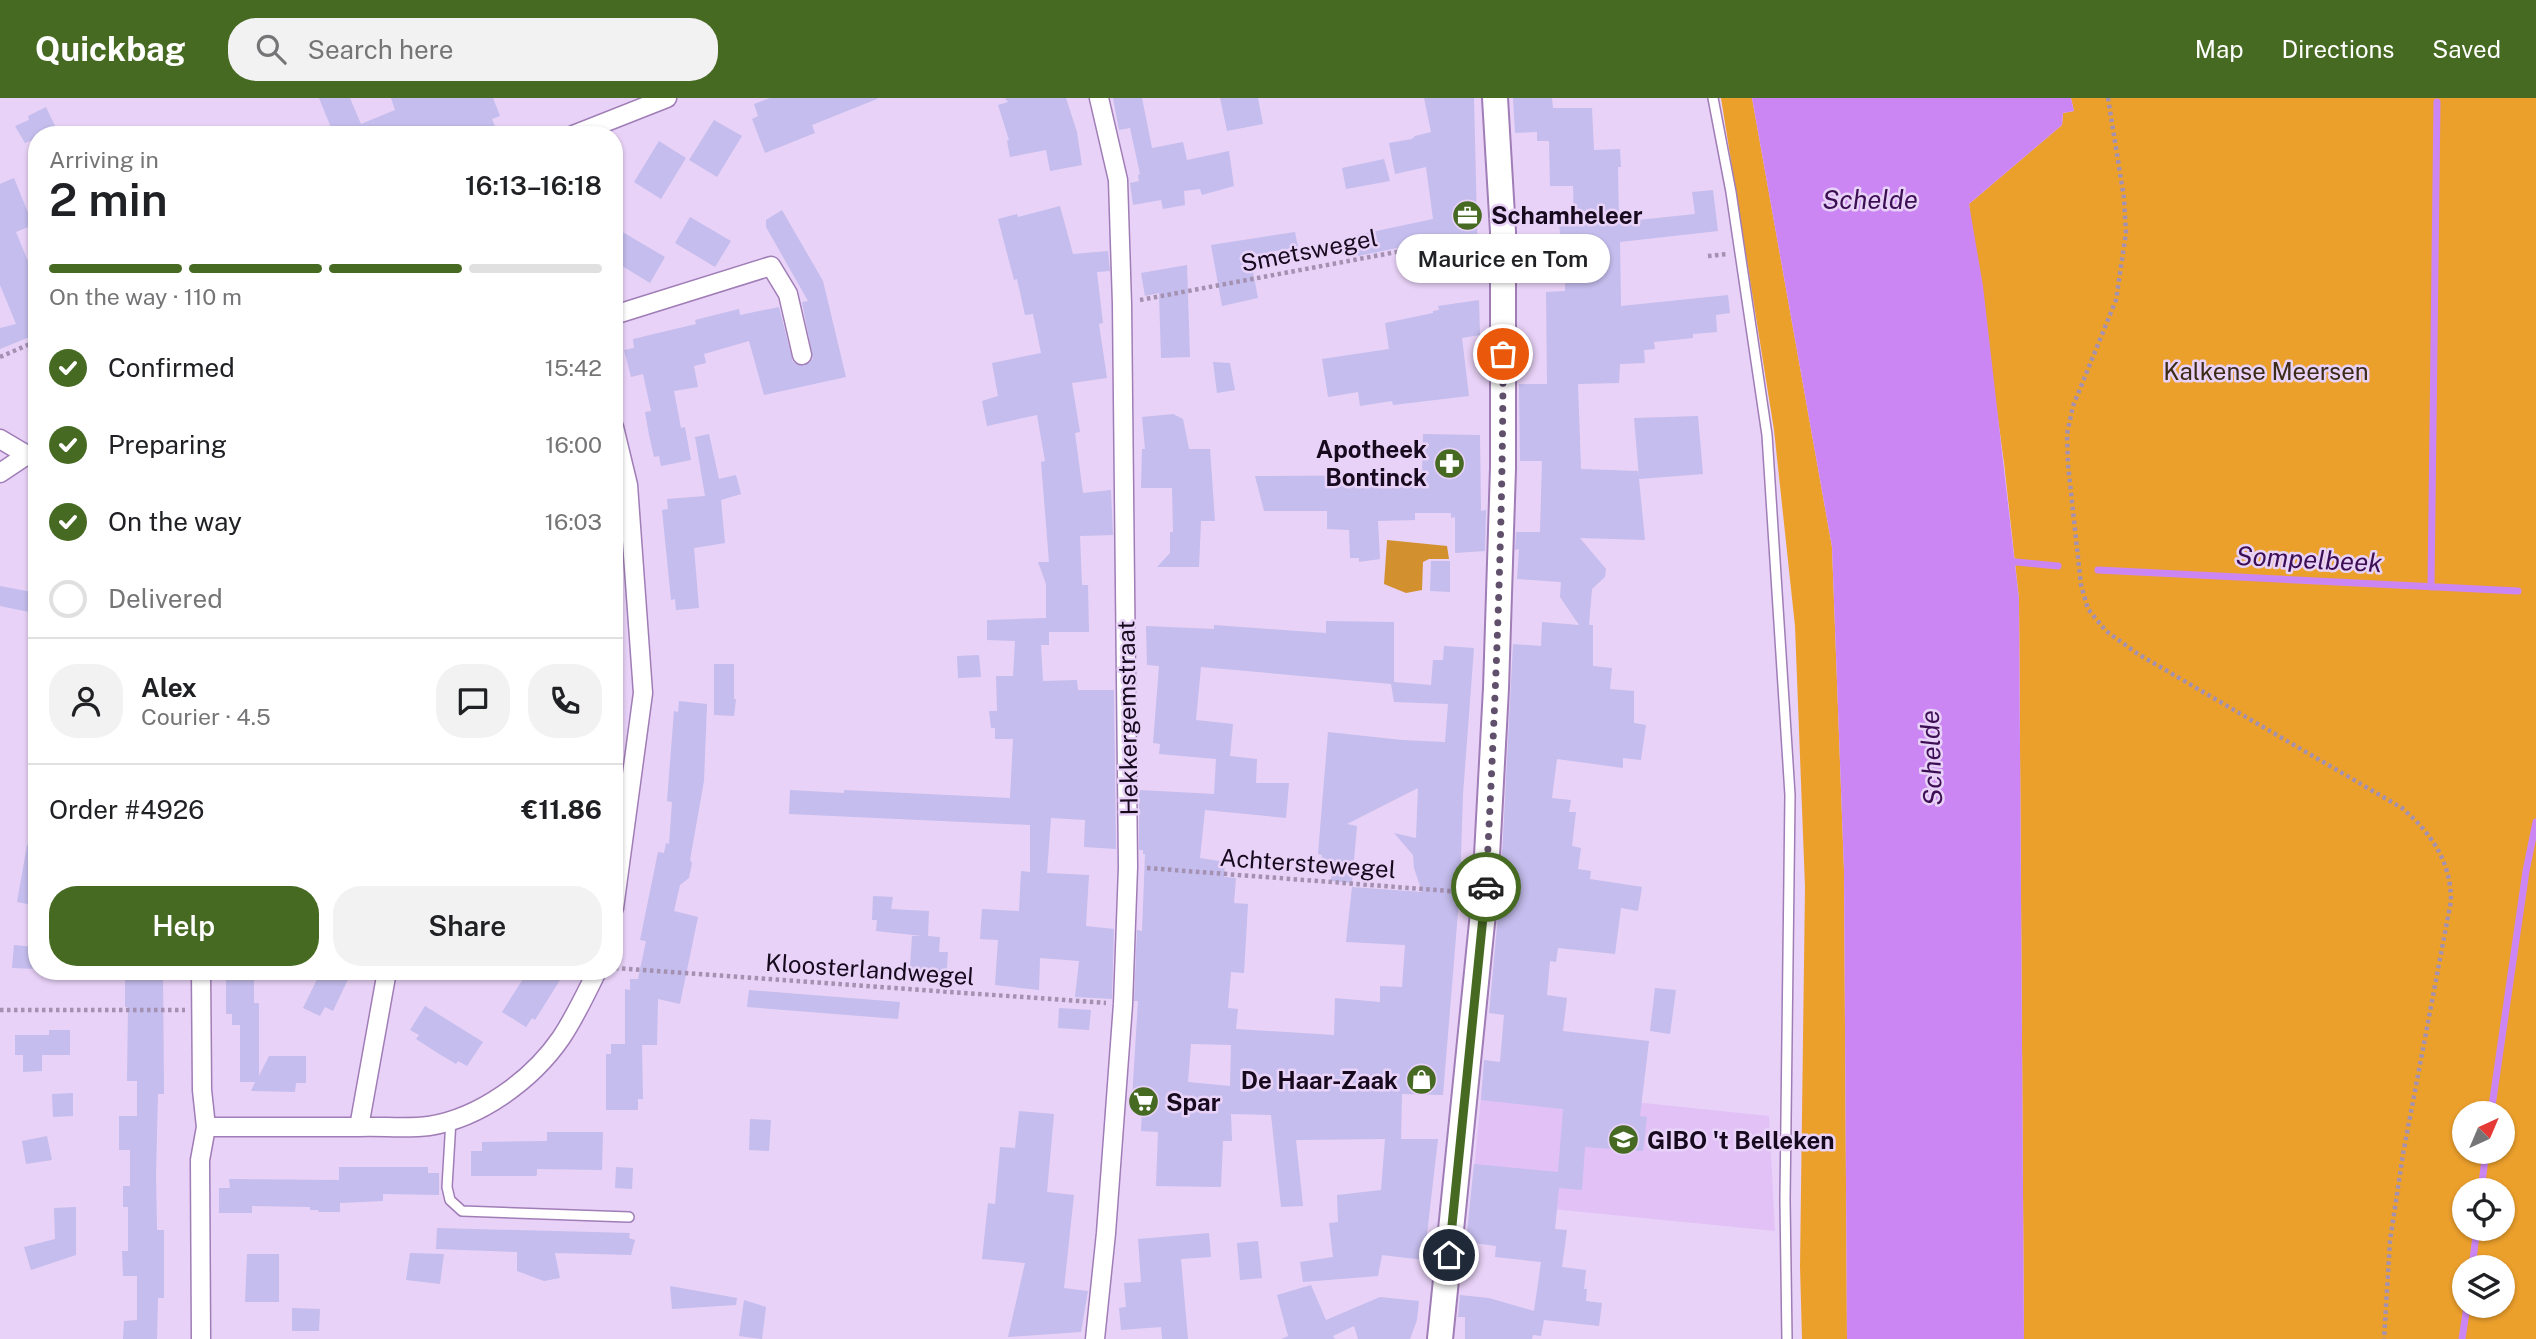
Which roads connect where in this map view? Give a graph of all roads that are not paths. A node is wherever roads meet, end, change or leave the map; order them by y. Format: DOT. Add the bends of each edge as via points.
graph roads {
  1 [pos="667,98"];
  2 [pos="1099,98"];
  3 [pos="1495,98"];
  4 [pos="1713,98"];
  5 [pos="596,126"];
  6 [pos="623,312"];
  7 [pos="802,355"];
  8 [pos="0,439"];
  9 [pos="28,454"];
  10 [pos="28,458"];
  11 [pos="623,464"];
  12 [pos="0,473"];
  13 [pos="623,841"];
  14 [pos="201,980"];
  15 [pos="385,980"];
  16 [pos="593,980"];
  17 [pos="452,1119"];
  18 [pos="206,1127"];
  19 [pos="359,1127"];
  20 [pos="629,1217"];
  21 [pos="201,1339"];
  22 [pos="1095,1339"];
  23 [pos="1440,1339"];
  24 [pos="1787,1339"];
  1 -- 5 [label="street"];
  2 -- 22 [label="street, Hekkergemstraat" via="1118,180 1128,867 1123,1004"];
  3 -- 23 [label="main road" via="1503,232 1503,468 1496,688 1485,893"];
  4 -- 24 [label="lane" via="1767,435 1790,795"];
  6 -- 7 [label="street" via="771,266 788,294"];
  8 -- 9 [label="street"];
  10 -- 12 [label="street"];
  11 -- 13 [label="street" via="643,693"];
  14 -- 18 [label="street"];
  15 -- 19 [label="street"];
  16 -- 17 [label="street" via="560,1040 535,1068 478,1109"];
  17 -- 19 [label="street" via="428,1126"];
  17 -- 20 [label="lane" via="447,1187 450,1200 462,1211"];
  18 -- 19 [label="street"];
  18 -- 21 [label="street" via="200,1160"];
}
